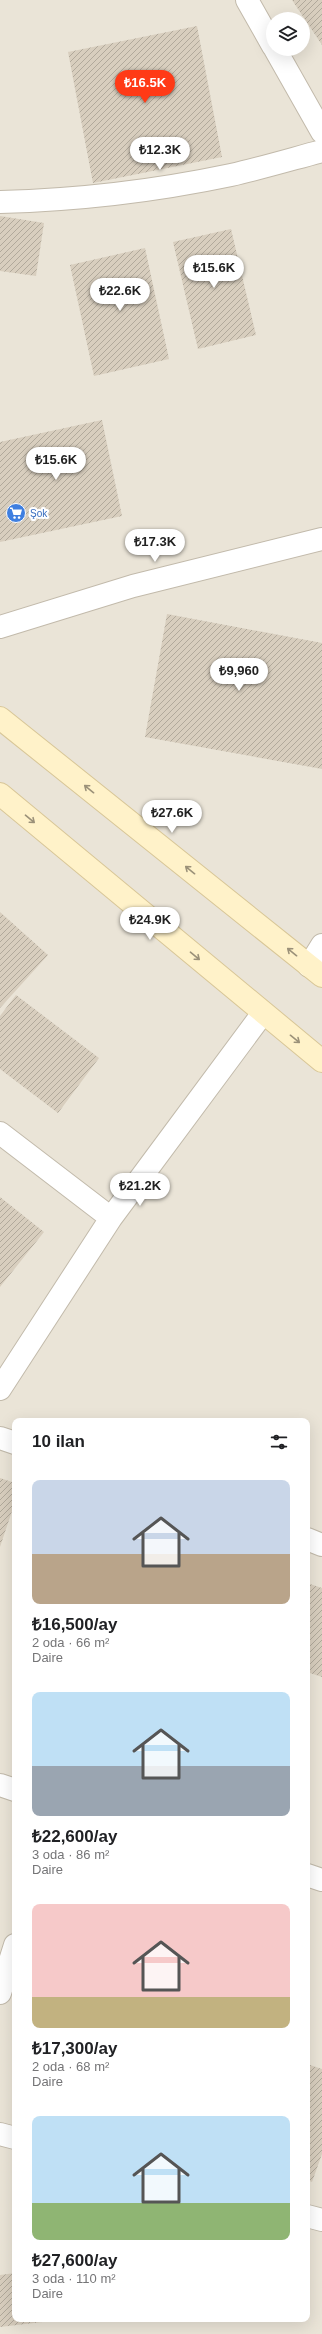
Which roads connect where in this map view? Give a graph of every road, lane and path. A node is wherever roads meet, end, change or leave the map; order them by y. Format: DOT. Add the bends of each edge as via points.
graph roads {
  1 [pos="247,0"];
  2 [pos="266,34"];
  3 [pos="279,56"];
  4 [pos="322,132"];
  5 [pos="322,151"];
  6 [pos="0,202"];
  7 [pos="322,539"];
  8 [pos="0,627"];
  9 [pos="0,718"];
  10 [pos="0,794"];
  11 [pos="322,945"];
  12 [pos="316,971"];
  13 [pos="263,1013"];
  14 [pos="322,1061"];
  15 [pos="0,1133"];
  16 [pos="111,1218"];
  17 [pos="0,1389"];
  18 [pos="0,1438"];
  19 [pos="12,1442"];
  20 [pos="310,1540"];
  21 [pos="322,1545"];
  22 [pos="0,1785"];
  23 [pos="12,1789"];
  24 [pos="310,1876"];
  25 [pos="322,1880"];
  26 [pos="12,1954"];
  27 [pos="0,1992"];
  28 [pos="0,2134"];
  29 [pos="12,2137"];
  30 [pos="310,2217"];
  31 [pos="322,2220"];
  1 -- 2 [label="street"];
  3 -- 4 [label="street"];
  5 -- 6 [label="street" via="231,175 160,188 88,197"];
  7 -- 8 [label="street" via="133,586"];
  12 -- 9 [label="street, one-way"];
  10 -- 13 [label="street, one-way"];
  11 -- 12 [label="street"];
  13 -- 14 [label="street, one-way"];
  13 -- 16 [label="street"];
  15 -- 16 [label="street"];
  16 -- 17 [label="street"];
  18 -- 19 [label="street"];
  20 -- 21 [label="street"];
  22 -- 23 [label="street"];
  24 -- 25 [label="street"];
  26 -- 27 [label="street"];
  28 -- 29 [label="street"];
  30 -- 31 [label="street"];
}
